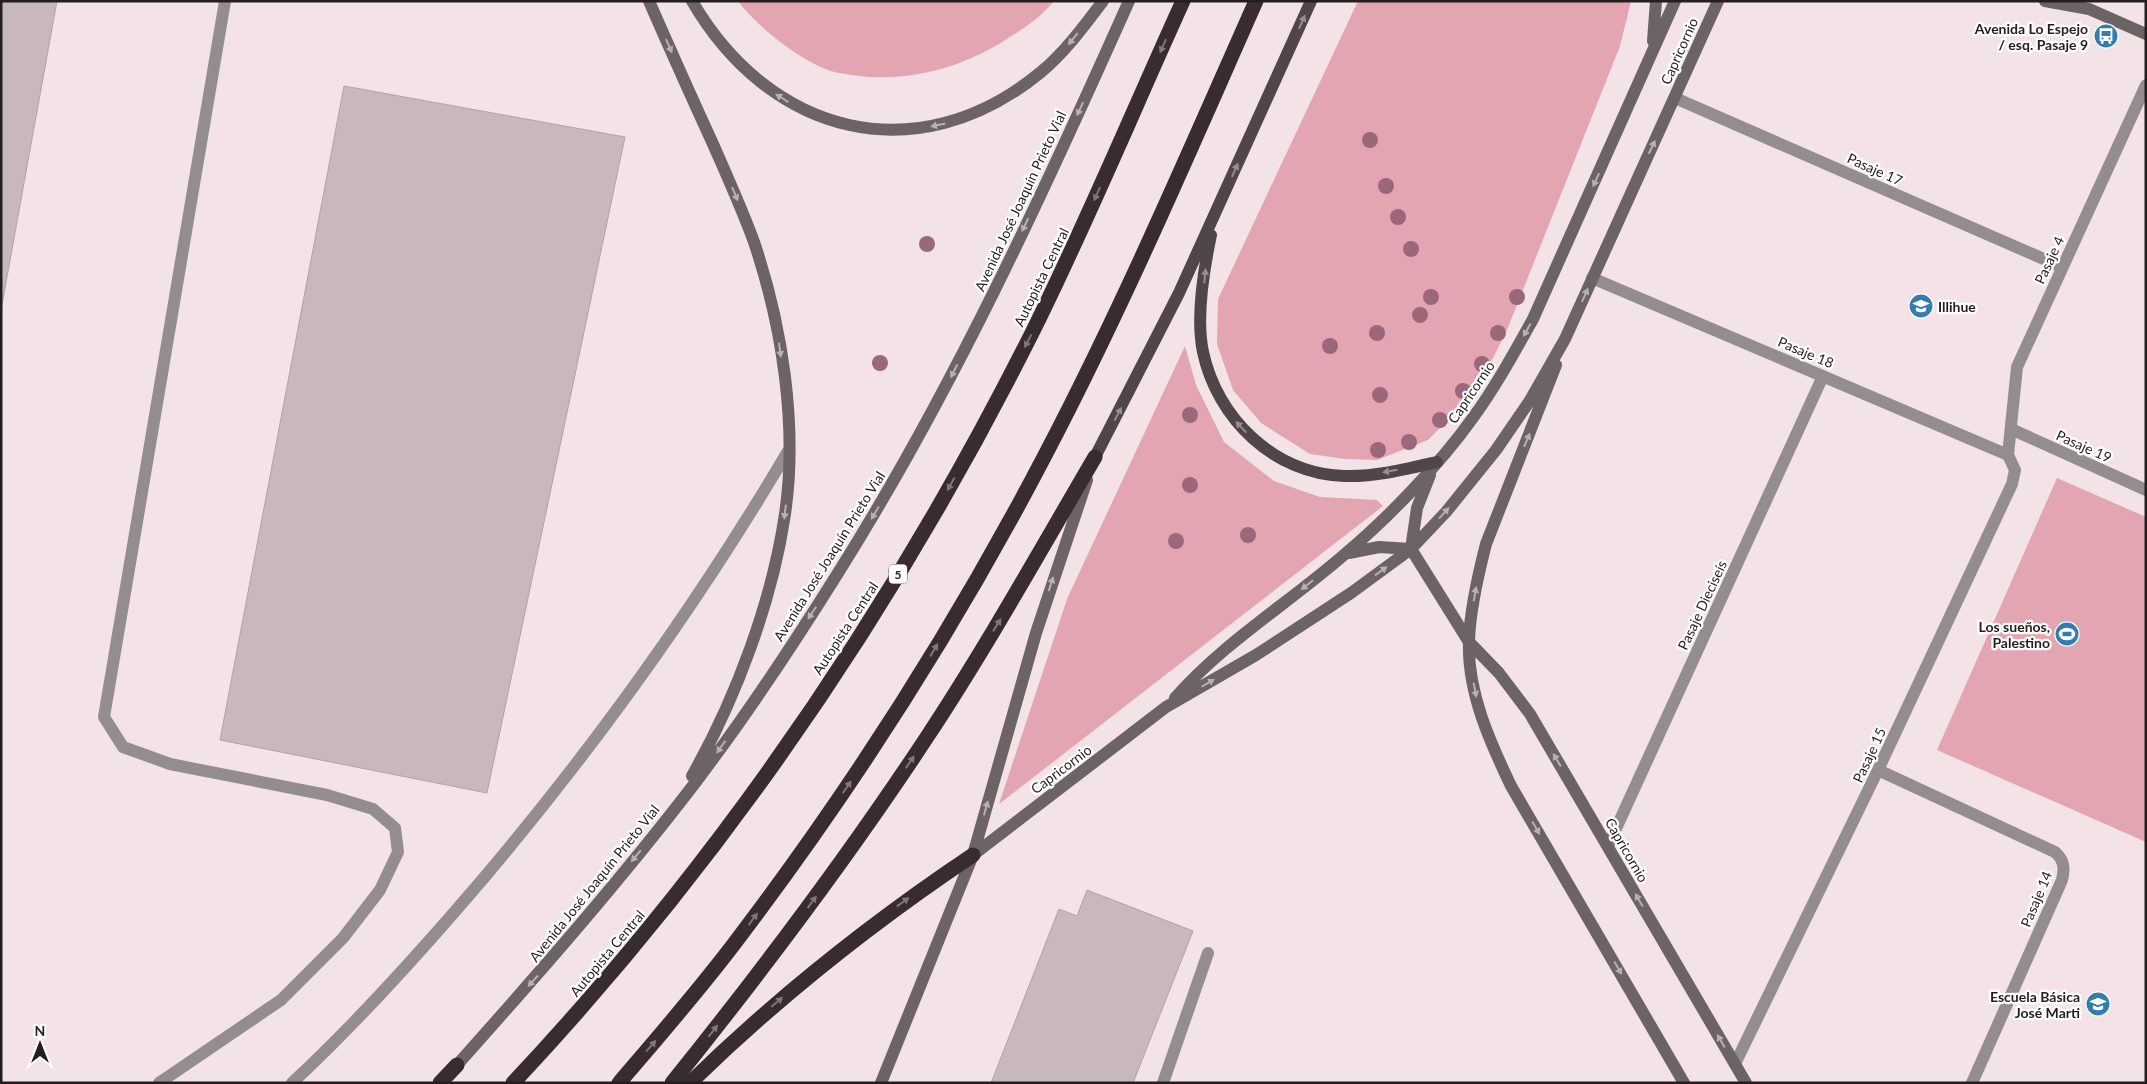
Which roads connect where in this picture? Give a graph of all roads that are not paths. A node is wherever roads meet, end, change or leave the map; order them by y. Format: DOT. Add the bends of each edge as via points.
graph roads {
  1 [pos="225,1"];
  2 [pos="649,1"];
  3 [pos="692,1"];
  4 [pos="1104,1"];
  5 [pos="1129,1"];
  6 [pos="1183,1"];
  7 [pos="1256,1"];
  8 [pos="1311,1"];
  9 [pos="1656,1"];
  10 [pos="1674,1"];
  11 [pos="1718,1"];
  12 [pos="2045,1"];
  13 [pos="2085,5"];
  14 [pos="2146,34"];
  15 [pos="1651,55"];
  16 [pos="2146,86"];
  17 [pos="1675,98"];
  18 [pos="1216,215"];
  19 [pos="2062,267"];
  20 [pos="1592,278"];
  21 [pos="1565,339"];
  22 [pos="1823,376"];
  23 [pos="2011,429"];
  24 [pos="788,451"];
  25 [pos="2008,455"];
  26 [pos="1095,457"];
  27 [pos="1437,462"];
  28 [pos="2146,490"];
  29 [pos="1411,549"];
  30 [pos="1345,555"];
  31 [pos="1468,642"];
  32 [pos="1166,707"];
  33 [pos="1878,770"];
  34 [pos="667,818"];
  35 [pos="1608,846"];
  36 [pos="973,854"];
  37 [pos="1208,953"];
  38 [pos="1735,1064"];
  39 [pos="457,1065"];
  40 [pos="158,1083"];
  41 [pos="292,1083"];
  42 [pos="430,1083"];
  43 [pos="440,1083"];
  44 [pos="513,1083"];
  45 [pos="619,1083"];
  46 [pos="672,1083"];
  47 [pos="690,1083"];
  48 [pos="881,1083"];
  49 [pos="1163,1083"];
  50 [pos="1684,1083"];
  51 [pos="1746,1083"];
  52 [pos="1972,1083"];
  1 -- 40 [label="street" via="104,717 123,747 170,764 327,795 373,809 395,828 398,852 380,890 348,931 281,1000"];
  2 -- 24 [label="main road, one-way" via="754,242 779,342"];
  4 -- 3 [label="main road, one-way" via="1066,48 1011,94 943,124 914,130 856,127 802,110 758,81 738,63"];
  5 -- 34 [label="main road, Avenida José Joaquín Prieto Vial, one-way" via="998,285 894,481 770,678"];
  6 -- 44 [label="highway, Autopista Central / 5, one-way" via="1034,329 968,454 876,612 691,876 568,1024"];
  45 -- 7 [label="highway, one-way" via="678,1015 796,860 915,681 976,580 1033,478 1119,306"];
  18 -- 8 [label="main road, one-way"];
  9 -- 15 [label="main road"];
  10 -- 15 [label="main road, Capricornio"];
  11 -- 17 [label="main road, Capricornio"];
  12 -- 13 [label="main road"];
  13 -- 14 [label="main road"];
  15 -- 27 [label="main road, Capricornio, one-way" via="1533,319 1472,421"];
  16 -- 19 [label="street, Pasaje 4"];
  17 -- 19 [label="street, Pasaje 17"];
  20 -- 17 [label="main road, Capricornio, one-way"];
  26 -- 18 [label="main road, one-way" via="1158,339"];
  27 -- 18 [label="main road, one-way" via="1367,476 1342,476 1293,464 1251,438 1219,398 1203,351 1200,326 1205,273"];
  19 -- 23 [label="street, Pasaje 4" via="2017,367"];
  21 -- 20 [label="main road, Capricornio, one-way"];
  20 -- 22 [label="street, Pasaje 18"];
  29 -- 21 [label="main road, Capricornio, one-way" via="1496,450 1529,402"];
  31 -- 21 [label="main road, one-way" via="1486,544"];
  22 -- 25 [label="street, Pasaje 18"];
  22 -- 35 [label="street, Pasaje Dieciseís"];
  23 -- 25 [label="street, Pasaje 4"];
  23 -- 28 [label="street, Pasaje 19"];
  24 -- 34 [label="main road, one-way" via="785,512 778,554 748,652 725,710"];
  24 -- 41 [label="street" via="694,600 577,763 445,924"];
  25 -- 33 [label="street, Pasaje 15" via="2015,470 2012,484"];
  36 -- 26 [label="main road, one-way" via="1036,633"];
  46 -- 26 [label="highway, one-way" via="770,959 853,846 922,744 1003,616"];
  27 -- 29 [label="main road" via="1417,508"];
  27 -- 30 [label="main road, Capricornio"];
  29 -- 30 [label="main road" via="1379,547"];
  29 -- 31 [label="main road, Capricornio"];
  32 -- 29 [label="main road, Capricornio, one-way" via="1304,625"];
  30 -- 32 [label="main road, Capricornio, one-way" via="1226,648"];
  35 -- 31 [label="main road, Capricornio, one-way" via="1515,693"];
  31 -- 50 [label="main road, Capricornio, one-way" via="1478,706 1490,742 1512,786"];
  32 -- 36 [label="main road, Capricornio"];
  33 -- 38 [label="street, Pasaje 15"];
  33 -- 52 [label="street, Pasaje 14" via="2055,852 2063,863 2062,880"];
  34 -- 39 [label="main road, Avenida José Joaquín Prieto Vial, one-way" via="540,973"];
  38 -- 35 [label="main road, Capricornio, one-way"];
  47 -- 36 [label="highway, one-way" via="766,1011 838,952"];
  36 -- 48 [label="main road"];
  37 -- 49 [label="street"];
  38 -- 51 [label="main road, Capricornio"];
  39 -- 42 [label="street"];
  39 -- 43 [label="highway"];
}
